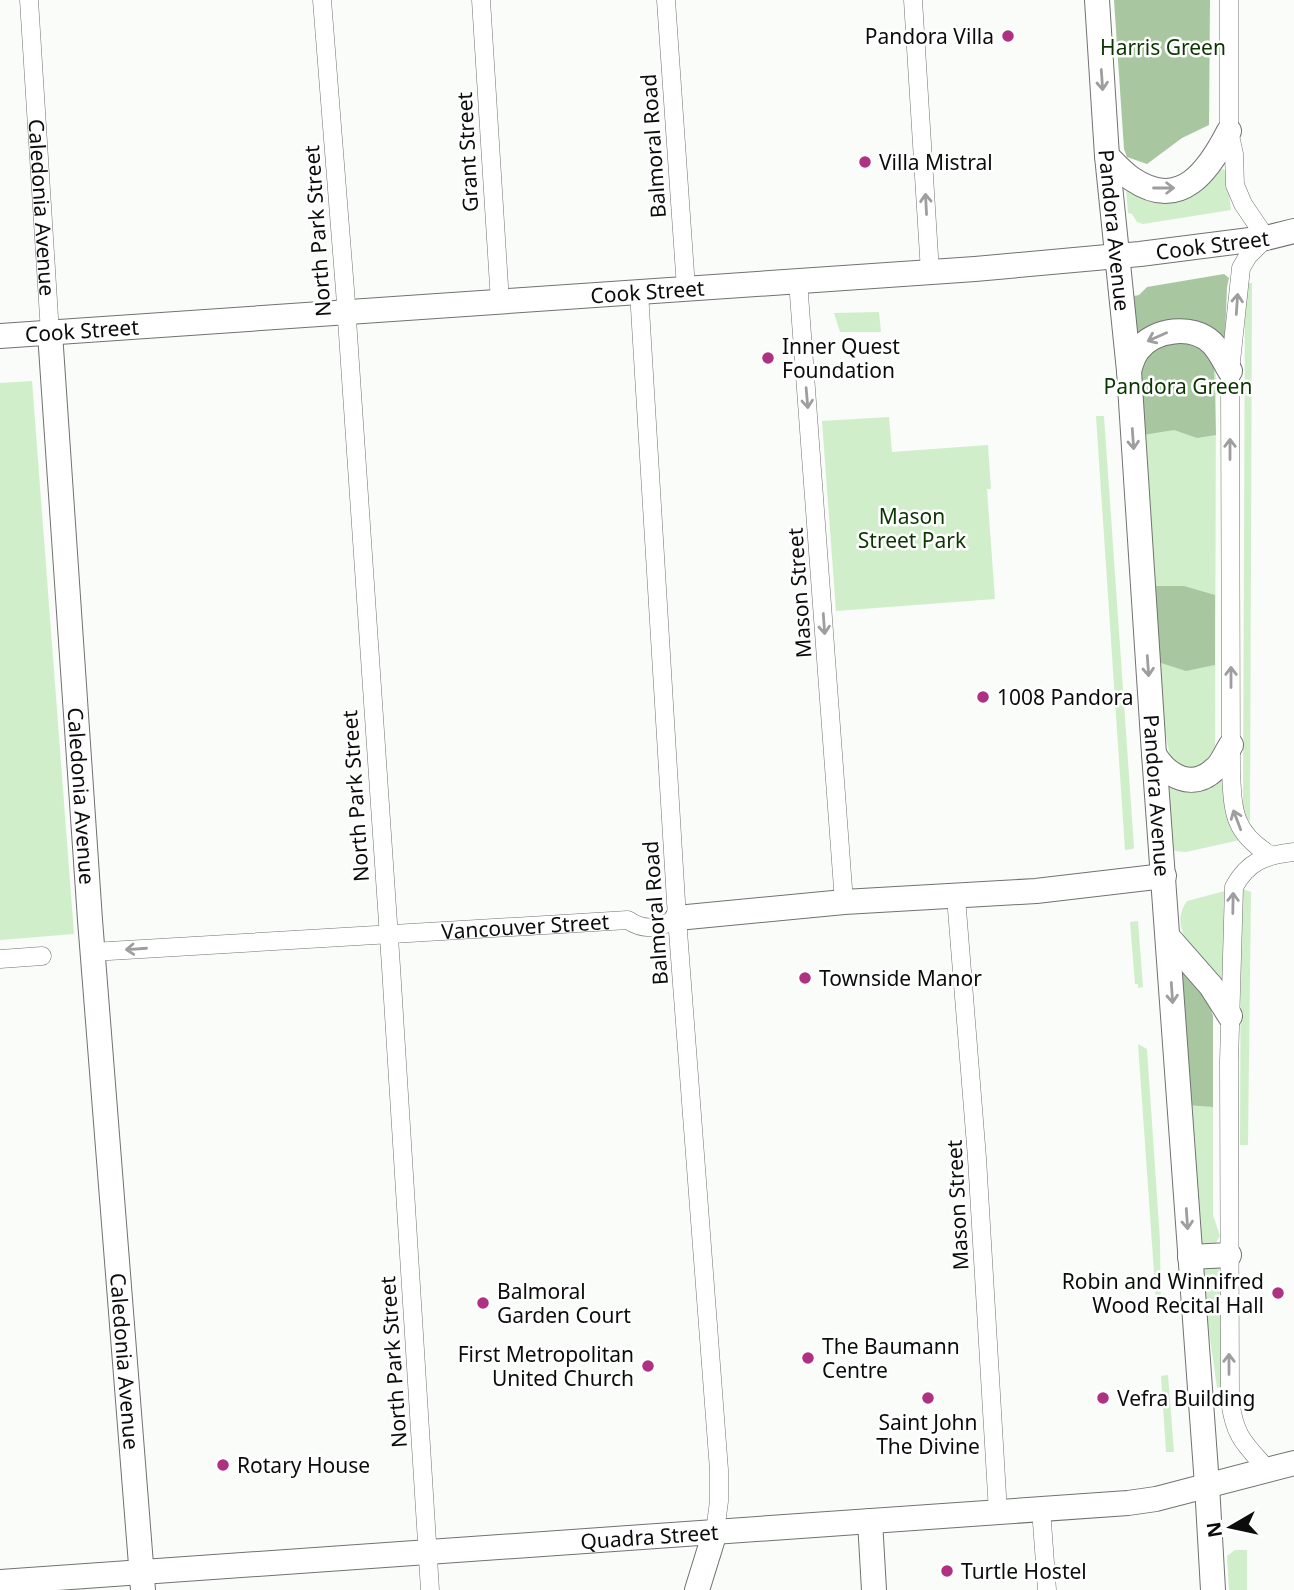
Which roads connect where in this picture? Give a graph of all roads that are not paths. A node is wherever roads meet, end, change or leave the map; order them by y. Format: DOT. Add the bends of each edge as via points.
graph roads {
  1 [pos="29,0"];
  2 [pos="322,0"];
  3 [pos="481,0"];
  4 [pos="666,0"];
  5 [pos="914,0"];
  6 [pos="1097,0"];
  7 [pos="1229,0"];
  8 [pos="1229,131"];
  9 [pos="1107,156"];
  10 [pos="1294,231"];
  11 [pos="1266,237"];
  12 [pos="1117,256"];
  13 [pos="930,272"];
  14 [pos="798,281"];
  15 [pos="686,288"];
  16 [pos="639,292"];
  17 [pos="500,302"];
  18 [pos="346,313"];
  19 [pos="50,333"];
  20 [pos="0,336"];
  21 [pos="1129,371"];
  22 [pos="1230,372"];
  23 [pos="1231,745"];
  24 [pos="1154,754"];
  25 [pos="1294,852"];
  26 [pos="1270,855"];
  27 [pos="1164,876"];
  28 [pos="957,897"];
  29 [pos="844,902"];
  30 [pos="677,918"];
  31 [pos="388,936"];
  32 [pos="1168,937"];
  33 [pos="92,952"];
  34 [pos="42,956"];
  35 [pos="0,959"];
  36 [pos="1230,1016"];
  37 [pos="1230,1255"];
  38 [pos="1190,1257"];
  39 [pos="1294,1463"];
  40 [pos="1267,1469"];
  41 [pos="1207,1485"];
  42 [pos="1041,1509"];
  43 [pos="998,1512"];
  44 [pos="870,1521"];
  45 [pos="715,1532"];
  46 [pos="428,1553"];
  47 [pos="0,1581"];
  48 [pos="142,1581"];
  49 [pos="430,1590"];
  50 [pos="697,1590"];
  51 [pos="874,1590"];
  52 [pos="1046,1590"];
  53 [pos="1213,1590"];
  1 -- 19 [label="street, Caledonia Avenue"];
  2 -- 18 [label="street, North Park Street"];
  3 -- 17 [label="street, Grant Street"];
  4 -- 15 [label="street, Balmoral Road"];
  13 -- 5 [label="street, one-way"];
  6 -- 9 [label="main road, Pandora Avenue, one-way"];
  7 -- 8 [label="street"];
  9 -- 8 [label="main road, one-way" via="1148,187 1184,187 1199,178"];
  8 -- 11 [label="street" via="1235,185"];
  9 -- 12 [label="main road, Pandora Avenue"];
  10 -- 11 [label="main road, Cook Street"];
  11 -- 12 [label="main road, Cook Street"];
  22 -- 11 [label="street, one-way" via="1241,268"];
  12 -- 13 [label="main road, Cook Street"];
  12 -- 21 [label="main road, Pandora Avenue"];
  13 -- 14 [label="main road, Cook Street"];
  14 -- 15 [label="main road, Cook Street"];
  14 -- 29 [label="street, Mason Street, one-way"];
  15 -- 16 [label="main road, Cook Street"];
  16 -- 17 [label="main road, Cook Street"];
  16 -- 30 [label="street, Balmoral Road"];
  17 -- 18 [label="main road, Cook Street"];
  18 -- 19 [label="main road, Cook Street"];
  18 -- 31 [label="street, North Park Street"];
  19 -- 20 [label="main road, Cook Street"];
  19 -- 33 [label="main road, Caledonia Avenue"];
  22 -- 21 [label="main road, one-way" via="1214,344 1201,335 1183,332 1165,332 1150,339 1136,352"];
  21 -- 24 [label="main road, Pandora Avenue, one-way"];
  23 -- 22 [label="street, one-way"];
  23 -- 24 [label="main road" via="1215,769 1198,779 1177,777 1162,768"];
  26 -- 23 [label="street, one-way" via="1242,832 1235,819"];
  24 -- 27 [label="main road, Pandora Avenue"];
  25 -- 26 [label="street"];
  36 -- 26 [label="street, one-way" via="1234,887 1244,872"];
  27 -- 28 [label="main road, Vancouver Street"];
  27 -- 32 [label="main road, Pandora Avenue"];
  28 -- 29 [label="main road, Vancouver Street"];
  28 -- 43 [label="street, Mason Street"];
  29 -- 30 [label="main road, Vancouver Street"];
  30 -- 31 [label="street, Vancouver Street" via="664,926 638,928 628,920"];
  30 -- 45 [label="street, Balmoral Road" via="719,1470"];
  31 -- 33 [label="street, Vancouver Street, one-way"];
  31 -- 46 [label="street, North Park Street"];
  32 -- 36 [label="main road" via="1211,986"];
  32 -- 38 [label="main road, Pandora Avenue, one-way"];
  33 -- 48 [label="main road, Caledonia Avenue"];
  34 -- 35 [label="street"];
  36 -- 37 [label="street"];
  37 -- 38 [label="main road"];
  40 -- 37 [label="street, one-way" via="1233,1426"];
  38 -- 41 [label="main road, Pandora Avenue"];
  39 -- 40 [label="main road, Quadra Street"];
  40 -- 41 [label="main road, Quadra Street"];
  41 -- 42 [label="main road, Quadra Street" via="1136,1502"];
  41 -- 53 [label="main road, Pandora Avenue"];
  42 -- 43 [label="main road, Quadra Street"];
  42 -- 52 [label="street"];
  43 -- 44 [label="main road, Quadra Street"];
  44 -- 45 [label="main road, Quadra Street"];
  44 -- 51 [label="main road"];
  45 -- 46 [label="main road, Quadra Street"];
  45 -- 50 [label="main road"];
  46 -- 48 [label="main road, Quadra Street"];
  46 -- 49 [label="street, North Park Street"];
  47 -- 48 [label="main road, Quadra Street"];
}
